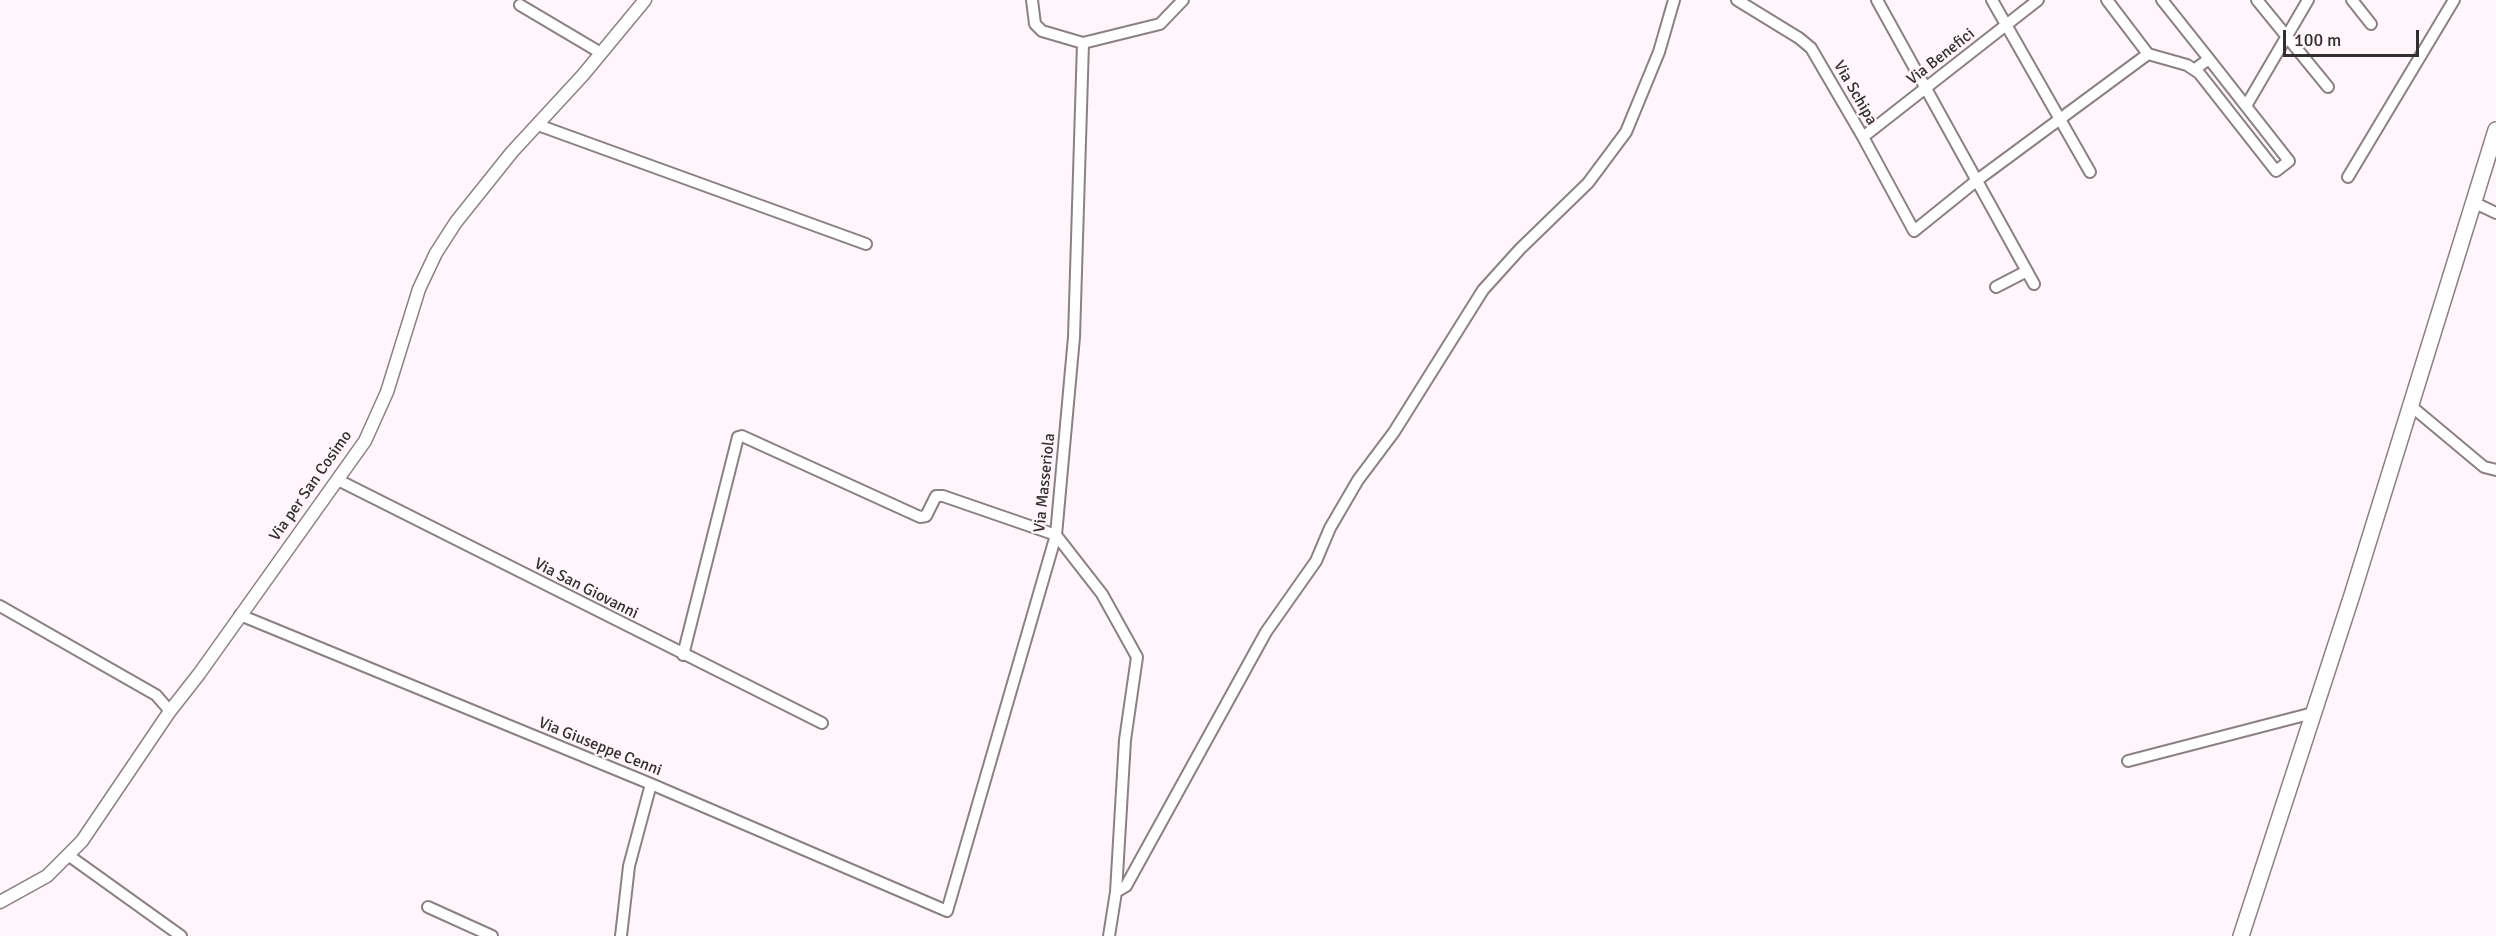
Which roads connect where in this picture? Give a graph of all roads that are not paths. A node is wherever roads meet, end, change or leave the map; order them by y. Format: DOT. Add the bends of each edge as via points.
graph roads {
  1 [pos="645,0"];
  2 [pos="1032,0"];
  3 [pos="1183,0"];
  4 [pos="1674,0"];
  5 [pos="1737,0"];
  6 [pos="1877,0"];
  7 [pos="1992,0"];
  8 [pos="2038,0"];
  9 [pos="2107,0"];
  10 [pos="2162,0"];
  11 [pos="2257,0"];
  12 [pos="2308,0"];
  13 [pos="2352,0"];
  14 [pos="2454,0"];
  15 [pos="520,5"];
  16 [pos="2371,24"];
  17 [pos="2006,25"];
  18 [pos="2288,38"];
  19 [pos="1083,43"];
  20 [pos="601,52"];
  21 [pos="2148,54"];
  22 [pos="2208,59"];
  23 [pos="2195,69"];
  24 [pos="2328,87"];
  25 [pos="1926,88"];
  26 [pos="2246,106"];
  27 [pos="2060,120"];
  28 [pos="538,125"];
  29 [pos="2496,130"];
  30 [pos="1863,137"];
  31 [pos="2090,172"];
  32 [pos="2348,177"];
  33 [pos="1976,181"];
  34 [pos="2473,202"];
  35 [pos="2496,213"];
  36 [pos="866,244"];
  37 [pos="2027,272"];
  38 [pos="2034,284"];
  39 [pos="1996,287"];
  40 [pos="2411,406"];
  41 [pos="2496,470"];
  42 [pos="338,480"];
  43 [pos="1056,535"];
  44 [pos="0,606"];
  45 [pos="240,615"];
  46 [pos="683,655"];
  47 [pos="170,711"];
  48 [pos="2313,713"];
  49 [pos="822,723"];
  50 [pos="2128,761"];
  51 [pos="651,784"];
  52 [pos="68,855"];
  53 [pos="1116,892"];
  54 [pos="0,902"];
  55 [pos="428,907"];
  56 [pos="947,911"];
  57 [pos="181,936"];
  58 [pos="492,936"];
  59 [pos="621,936"];
  60 [pos="1109,936"];
  61 [pos="2241,936"];
  1 -- 20 [label="street, Via per San Cosimo"];
  2 -- 19 [label="street" via="1035,24 1042,31"];
  3 -- 19 [label="street" via="1160,24"];
  4 -- 53 [label="street" via="1659,52 1626,132 1588,183 1483,290 1394,432 1358,480 1316,561 1266,632 1126,886"];
  5 -- 30 [label="street, Via Schipa" via="1810,48"];
  6 -- 25 [label="street"];
  7 -- 17 [label="street"];
  8 -- 17 [label="street, Via Benefici"];
  9 -- 21 [label="street"];
  10 -- 22 [label="street"];
  11 -- 18 [label="street"];
  12 -- 18 [label="street"];
  13 -- 16 [label="street"];
  14 -- 32 [label="street"];
  15 -- 20 [label="street"];
  17 -- 25 [label="street, Via Benefici"];
  17 -- 27 [label="street"];
  18 -- 24 [label="street"];
  18 -- 26 [label="street"];
  19 -- 43 [label="street, Via Masseriola" via="1074,336"];
  20 -- 28 [label="street, Via per San Cosimo"];
  21 -- 23 [label="street"];
  21 -- 27 [label="street"];
  22 -- 23 [label="street"];
  22 -- 26 [label="street"];
  23 -- 26 [label="street" via="2276,171 2289,161"];
  25 -- 30 [label="street, Via Benefici"];
  25 -- 33 [label="street"];
  27 -- 31 [label="street"];
  27 -- 33 [label="street"];
  28 -- 36 [label="street"];
  28 -- 42 [label="street, Via per San Cosimo" via="463,213 436,253 419,289 387,392 364,441"];
  29 -- 34 [label="main road"];
  30 -- 33 [label="street, Via Schipa" via="1914,231"];
  33 -- 37 [label="street"];
  34 -- 35 [label="street"];
  34 -- 40 [label="main road"];
  37 -- 38 [label="street"];
  37 -- 39 [label="street"];
  40 -- 41 [label="street" via="2484,467"];
  40 -- 48 [label="main road"];
  42 -- 45 [label="street, Via per San Cosimo"];
  42 -- 46 [label="street, Via San Giovanni"];
  43 -- 46 [label="street" via="943,496 936,496 926,516 920,517 738,437"];
  43 -- 53 [label="street" via="1102,594 1137,657 1125,740"];
  43 -- 56 [label="street, Via Masseriola"];
  44 -- 47 [label="street" via="156,695"];
  45 -- 47 [label="street, Via per San Cosimo"];
  45 -- 51 [label="street, Via Giuseppe Cenni"];
  46 -- 49 [label="street, Via San Giovanni"];
  47 -- 52 [label="street, Via per San Cosimo"];
  48 -- 50 [label="street"];
  48 -- 61 [label="main road"];
  51 -- 56 [label="street, Via Giuseppe Cenni"];
  51 -- 59 [label="street" via="629,866"];
  52 -- 54 [label="street, Via per San Cosimo" via="47,876"];
  52 -- 57 [label="street"];
  53 -- 60 [label="street"];
  55 -- 58 [label="street"];
}
